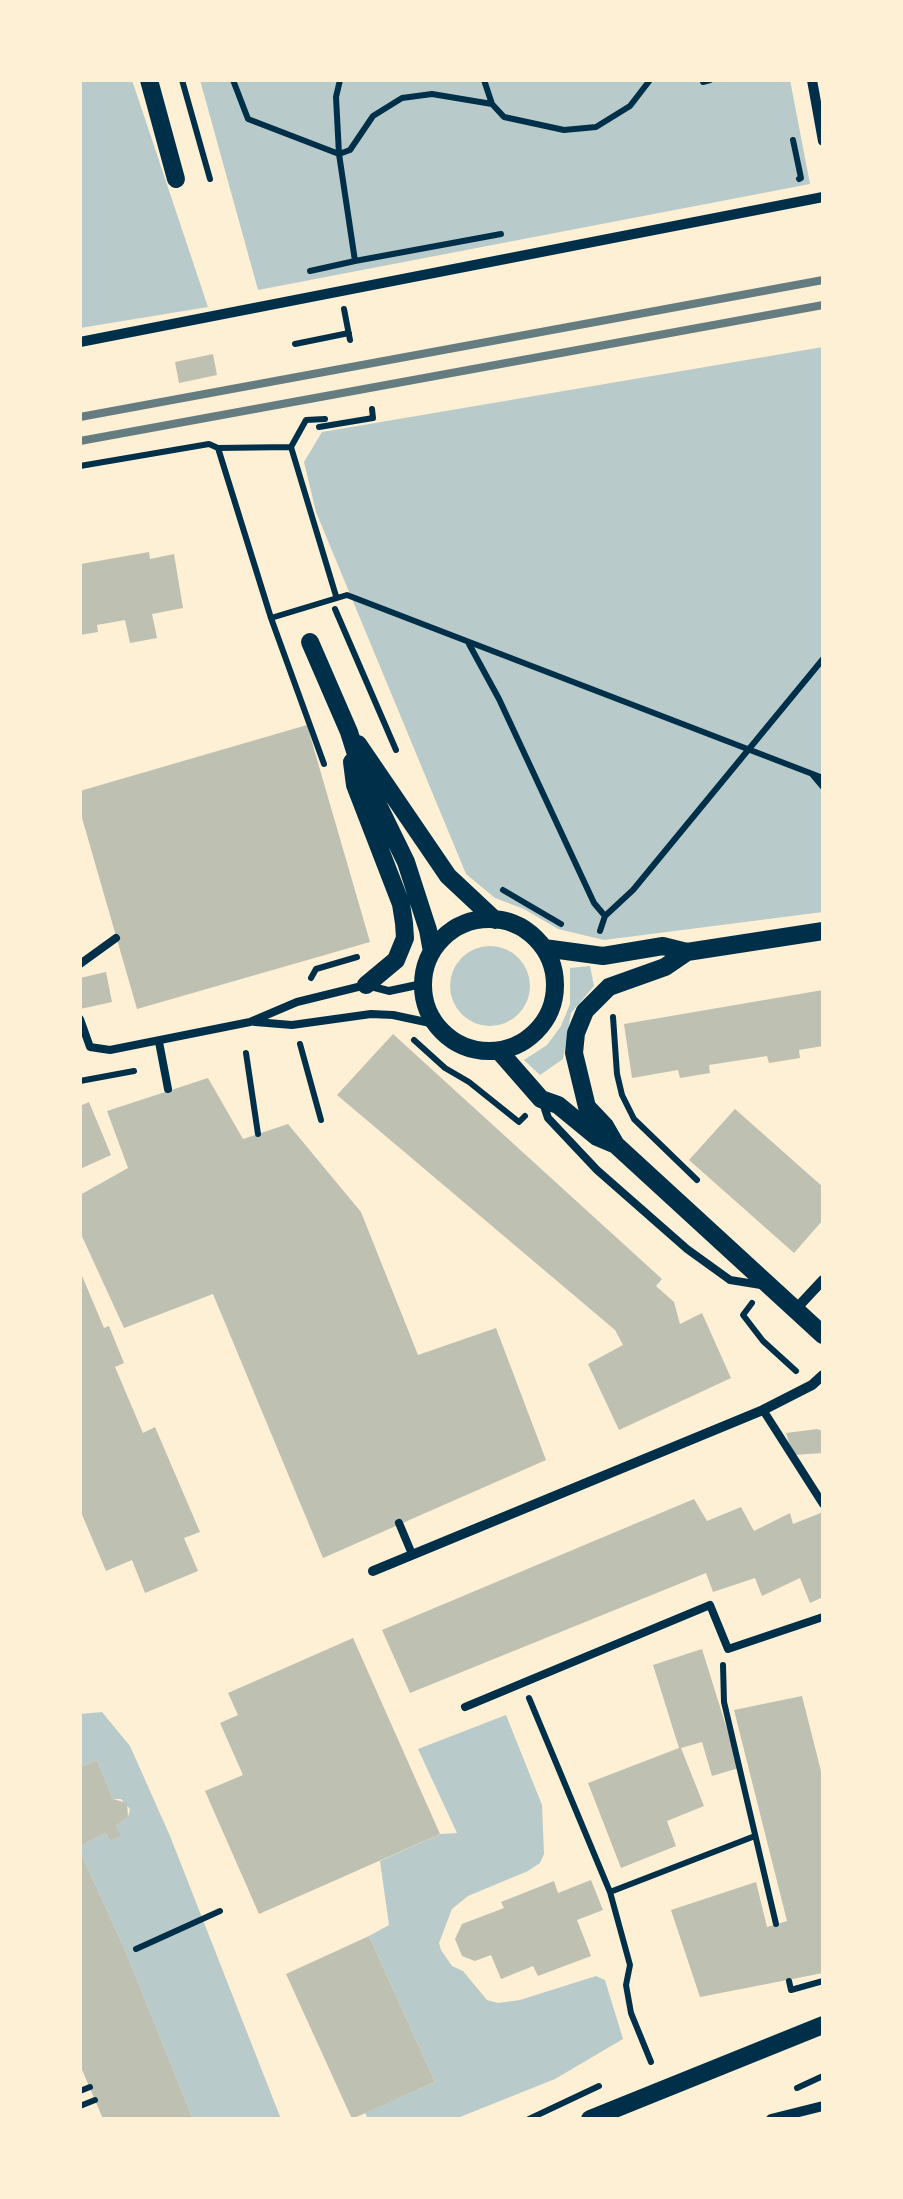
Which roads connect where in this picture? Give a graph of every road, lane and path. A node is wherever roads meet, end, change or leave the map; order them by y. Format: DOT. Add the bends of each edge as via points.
graph roads {
  1 [pos="149,80"];
  2 [pos="182,80"];
  3 [pos="233,80"];
  4 [pos="340,80"];
  5 [pos="484,80"];
  6 [pos="650,80"];
  7 [pos="812,80"];
  8 [pos="492,104"];
  9 [pos="793,140"];
  10 [pos="823,140"];
  11 [pos="340,154"];
  12 [pos="210,179"];
  13 [pos="176,180"];
  14 [pos="782,182"];
  15 [pos="823,197"];
  16 [pos="510,232"];
  17 [pos="355,261"];
  18 [pos="303,273"];
  19 [pos="341,293"];
  20 [pos="80,342"];
  21 [pos="295,344"];
  22 [pos="372,410"];
  23 [pos="325,419"];
  24 [pos="319,427"];
  25 [pos="291,446"];
  26 [pos="218,448"];
  27 [pos="80,466"];
  28 [pos="336,596"];
  29 [pos="335,610"];
  30 [pos="310,642"];
  31 [pos="469,644"];
  32 [pos="823,659"];
  33 [pos="349,732"];
  34 [pos="750,747"];
  35 [pos="402,760"];
  36 [pos="811,773"];
  37 [pos="823,778"];
  38 [pos="823,787"];
  39 [pos="496,886"];
  40 [pos="604,916"];
  41 [pos="495,920"];
  42 [pos="572,930"];
  43 [pos="586,931"];
  44 [pos="823,931"];
  45 [pos="116,938"];
  46 [pos="544,948"];
  47 [pos="432,952"];
  48 [pos="687,952"];
  49 [pos="362,955"];
  50 [pos="80,964"];
  51 [pos="316,969"];
  52 [pos="422,984"];
  53 [pos="366,985"];
  54 [pos="613,1010"];
  55 [pos="80,1019"];
  56 [pos="250,1022"];
  57 [pos="435,1024"];
  58 [pos="400,1033"];
  59 [pos="83,1041"];
  60 [pos="159,1042"];
  61 [pos="300,1044"];
  62 [pos="499,1051"];
  63 [pos="246,1053"];
  64 [pos="134,1071"];
  65 [pos="80,1081"];
  66 [pos="168,1089"];
  67 [pos="541,1099"];
  68 [pos="321,1120"];
  69 [pos="519,1122"];
  70 [pos="258,1134"];
  71 [pos="616,1145"];
  72 [pos="705,1188"];
  73 [pos="823,1280"];
  74 [pos="766,1286"];
  75 [pos="795,1310"];
  76 [pos="742,1315"];
  77 [pos="823,1336"];
  78 [pos="823,1375"];
  79 [pos="812,1385"];
  80 [pos="763,1410"];
  81 [pos="823,1504"];
  82 [pos="399,1522"];
  83 [pos="412,1554"];
  84 [pos="373,1571"];
  85 [pos="823,1616"];
  86 [pos="728,1650"];
  87 [pos="522,1683"];
  88 [pos="465,1707"];
  89 [pos="755,1836"];
  90 [pos="610,1892"];
  91 [pos="220,1911"];
  92 [pos="776,1924"];
  93 [pos="136,1948"];
  94 [pos="789,1981"];
  95 [pos="823,1982"];
  96 [pos="823,2025"];
  97 [pos="651,2062"];
  98 [pos="823,2076"];
  99 [pos="595,2086"];
  100 [pos="90,2087"];
  101 [pos="80,2092"];
  102 [pos="788,2092"];
  103 [pos="95,2100"];
  104 [pos="80,2106"];
  105 [pos="823,2106"];
  106 [pos="528,2119"];
  107 [pos="590,2119"];
  108 [pos="770,2119"];
  1 -- 13 [label="street"];
  2 -- 12 [label="path"];
  3 -- 11 [label="path" via="248,118"];
  4 -- 11 [label="path"];
  5 -- 8 [label="path"];
  6 -- 8 [label="path" via="630,106 596,127 564,130 504,116"];
  7 -- 10 [label="street"];
  8 -- 11 [label="path" via="432,94 402,98 373,116"];
  9 -- 14 [label="path" via="801,178"];
  11 -- 17 [label="path"];
  15 -- 19 [label="street"];
  16 -- 17 [label="path"];
  17 -- 18 [label="path"];
  19 -- 20 [label="street"];
  19 -- 21 [label="path" via="349,337"];
  22 -- 24 [label="path" via="373,418"];
  23 -- 25 [label="path" via="306,420"];
  25 -- 26 [label="path"];
  25 -- 28 [label="path"];
  26 -- 27 [label="path" via="208,444"];
  26 -- 28 [label="path" via="271,618"];
  28 -- 31 [label="path" via="348,594"];
  29 -- 35 [label="path"];
  30 -- 33 [label="street"];
  31 -- 34 [label="path"];
  31 -- 40 [label="path"];
  32 -- 34 [label="path"];
  33 -- 41 [label="street" via="448,876"];
  33 -- 47 [label="street" via="406,862"];
  33 -- 53 [label="street" via="355,785 404,923 396,960"];
  34 -- 36 [label="path"];
  34 -- 40 [label="path"];
  36 -- 37 [label="path"];
  36 -- 38 [label="path"];
  39 -- 42 [label="path"];
  40 -- 43 [label="path" via="600,932"];
  41 -- 46 [label="street" via="521,928"];
  41 -- 47 [label="street" via="456,928"];
  44 -- 48 [label="street"];
  45 -- 50 [label="lane"];
  46 -- 48 [label="street" via="602,956 664,946"];
  46 -- 62 [label="street" via="555,982 548,1015 532,1035"];
  47 -- 52 [label="street"];
  48 -- 71 [label="street" via="609,988 584,1010 574,1053 581,1091"];
  49 -- 51 [label="path"];
  52 -- 53 [label="lane" via="389,991"];
  52 -- 57 [label="street"];
  53 -- 56 [label="lane"];
  54 -- 72 [label="path" via="622,1096 634,1119"];
  55 -- 59 [label="lane"];
  56 -- 57 [label="lane" via="292,1025 393,1014"];
  56 -- 60 [label="lane"];
  57 -- 62 [label="street" via="462,1046"];
  58 -- 69 [label="path"];
  59 -- 60 [label="lane" via="97,1050"];
  60 -- 66 [label="lane"];
  61 -- 68 [label="path"];
  62 -- 67 [label="street"];
  63 -- 70 [label="path"];
  64 -- 65 [label="path"];
  67 -- 71 [label="street"];
  67 -- 74 [label="lane" via="548,1118 597,1170 687,1250 730,1280"];
  71 -- 74 [label="street"];
  73 -- 75 [label="street"];
  74 -- 75 [label="street"];
  75 -- 77 [label="street"];
  76 -- 79 [label="path"];
  78 -- 79 [label="street"];
  79 -- 80 [label="street"];
  80 -- 81 [label="lane"];
  80 -- 83 [label="street"];
  82 -- 83 [label="lane"];
  83 -- 84 [label="street"];
  85 -- 86 [label="lane"];
  86 -- 87 [label="lane" via="710,1605"];
  86 -- 89 [label="path" via="724,1702"];
  87 -- 88 [label="lane"];
  87 -- 90 [label="path"];
  89 -- 90 [label="path"];
  89 -- 92 [label="path"];
  90 -- 97 [label="path" via="630,1965 631,2013"];
  91 -- 93 [label="path"];
  94 -- 95 [label="path" via="791,1990"];
  96 -- 107 [label="street"];
  98 -- 102 [label="path"];
  99 -- 106 [label="path"];
  100 -- 101 [label="path"];
  103 -- 104 [label="path"];
  105 -- 108 [label="street"];
}
